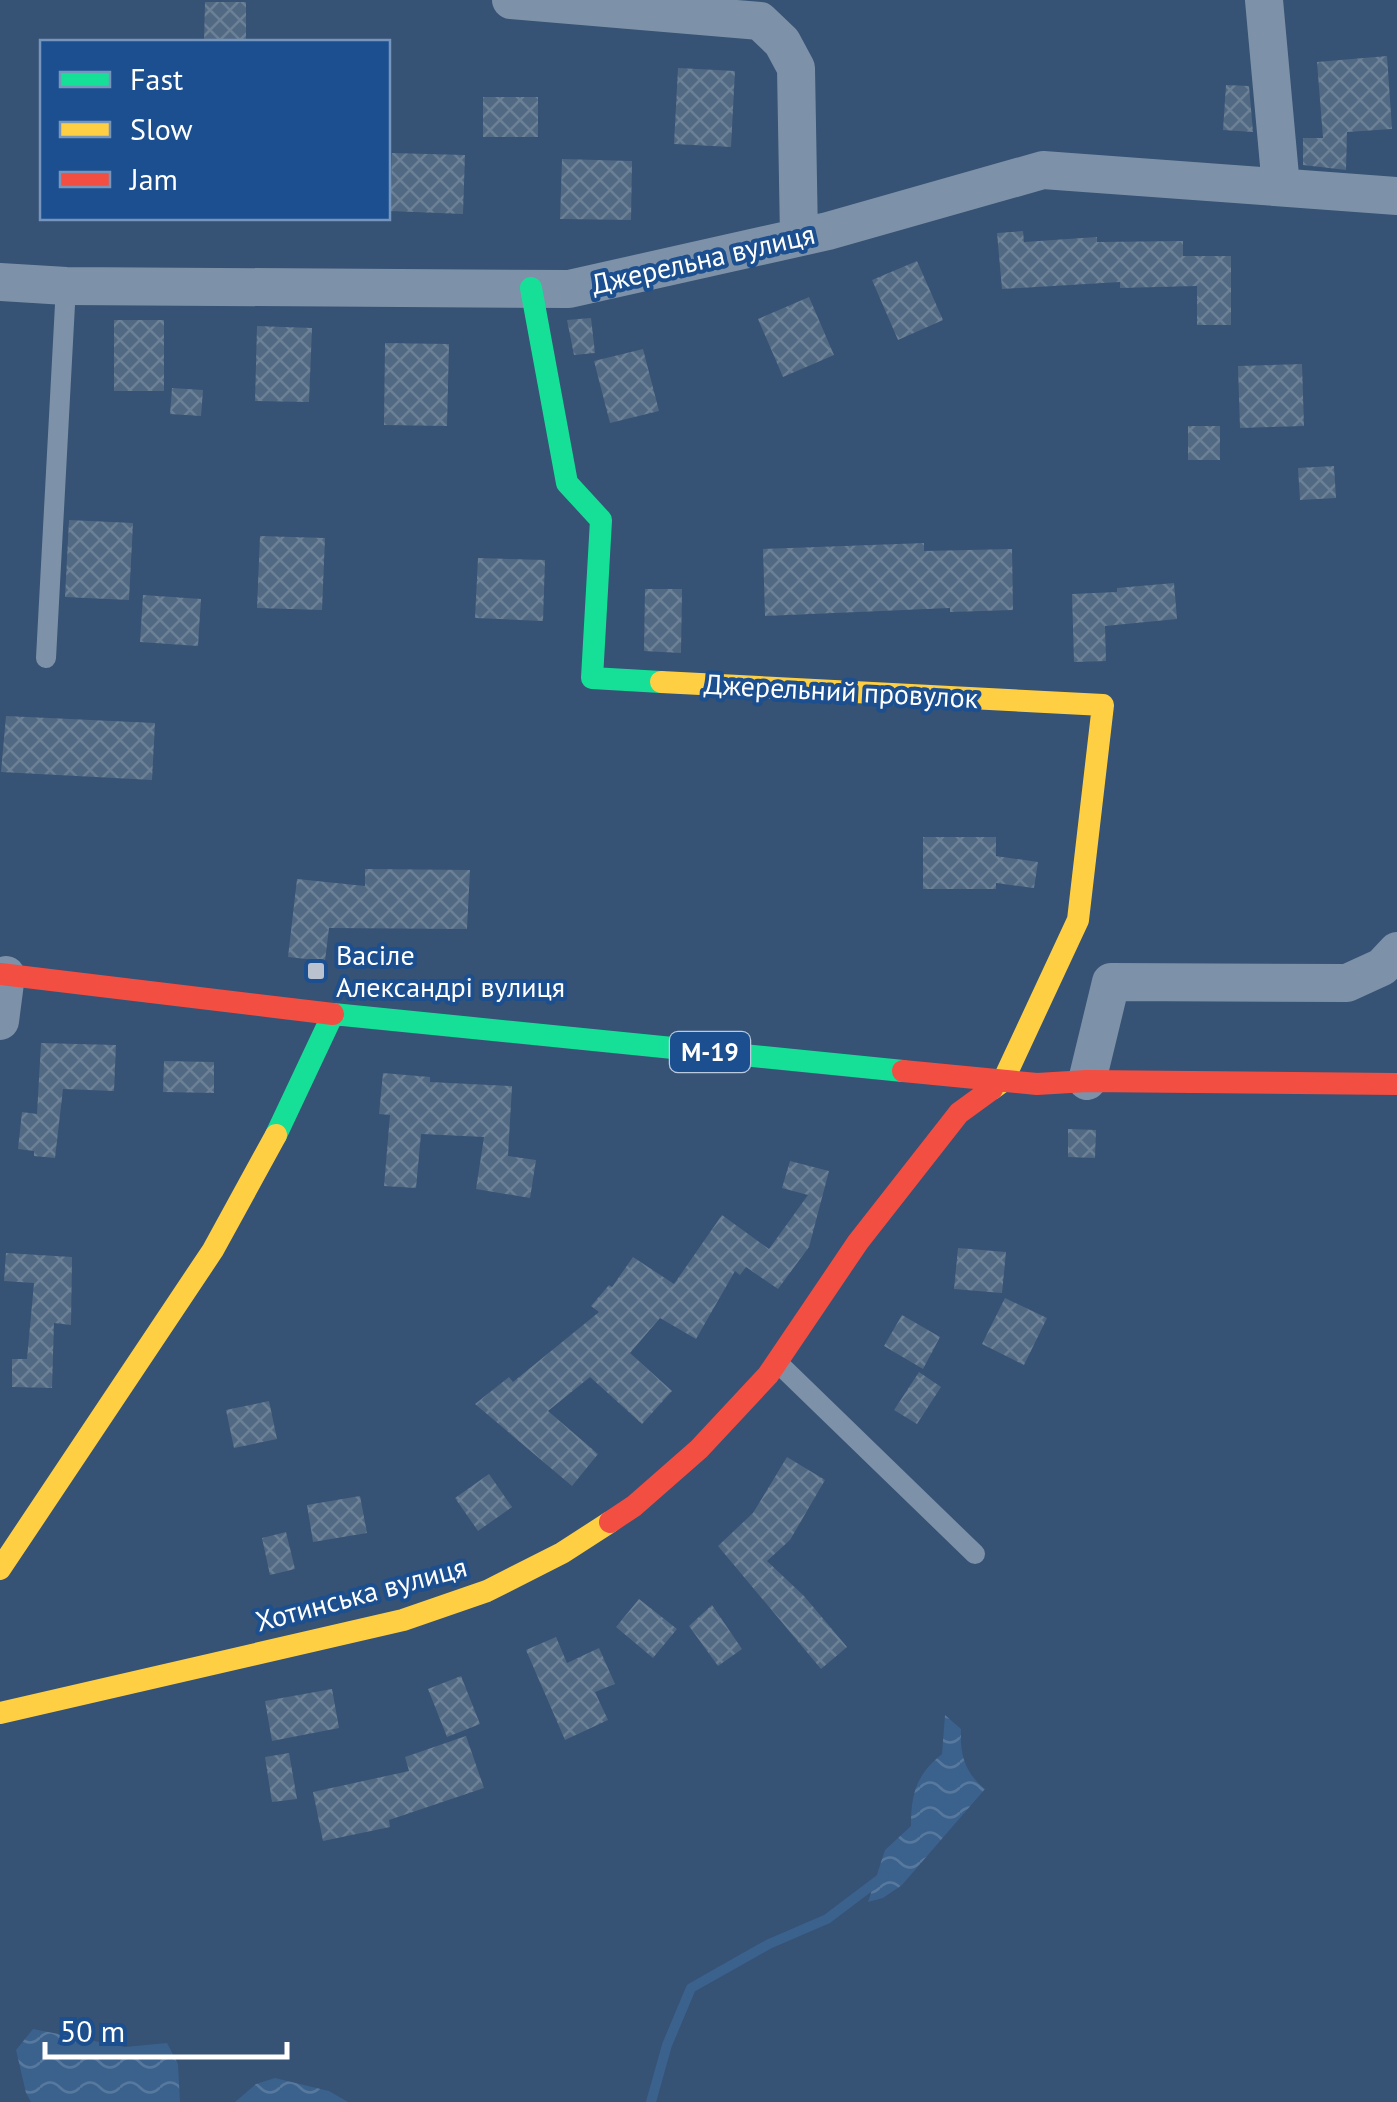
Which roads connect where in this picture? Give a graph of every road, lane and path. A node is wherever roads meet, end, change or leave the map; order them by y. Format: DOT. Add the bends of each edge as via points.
graph roads {
  1 [pos="511,0"];
  2 [pos="1264,0"];
  3 [pos="1281,188"];
  4 [pos="1397,196"];
  5 [pos="800,237"];
  6 [pos="0,282"];
  7 [pos="66,286"];
  8 [pos="532,288"];
  9 [pos="46,658"];
  10 [pos="1392,962"];
  11 [pos="3,974"];
  12 [pos="333,1014"];
  13 [pos="0,1021"];
  14 [pos="1003,1081"];
  15 [pos="1087,1081"];
  16 [pos="1397,1084"];
  17 [pos="776,1362"];
  18 [pos="975,1554"];
  19 [pos="0,1569"];
  20 [pos="0,1713"];
  1 -- 5 [label="street" via="760,21 796,68"];
  2 -- 3 [label="street"];
  3 -- 4 [label="street, Джерельна вулиця"];
  3 -- 5 [label="street, Джерельна вулиця" via="1043,170"];
  5 -- 8 [label="street, Джерельна вулиця" via="569,289"];
  6 -- 7 [label="street, Джерельна вулиця"];
  7 -- 8 [label="street, Джерельна вулиця"];
  7 -- 9 [label="lane"];
  8 -- 14 [label="main road, Джерельний провулок" via="567,483 601,520 592,678 1102,706 1078,920"];
  10 -- 15 [label="street" via="1346,983 1112,982"];
  11 -- 12 [label="main road"];
  11 -- 13 [label="street"];
  12 -- 14 [label="main road, М-19"];
  12 -- 19 [label="main road" via="213,1250"];
  14 -- 15 [label="main road, М-19"];
  14 -- 17 [label="main road, Хотинська вулиця" via="958,1113"];
  15 -- 16 [label="main road, М-19"];
  17 -- 18 [label="lane"];
  17 -- 20 [label="main road, Хотинська вулиця" via="699,1449 634,1506 487,1591 403,1620"];
}
